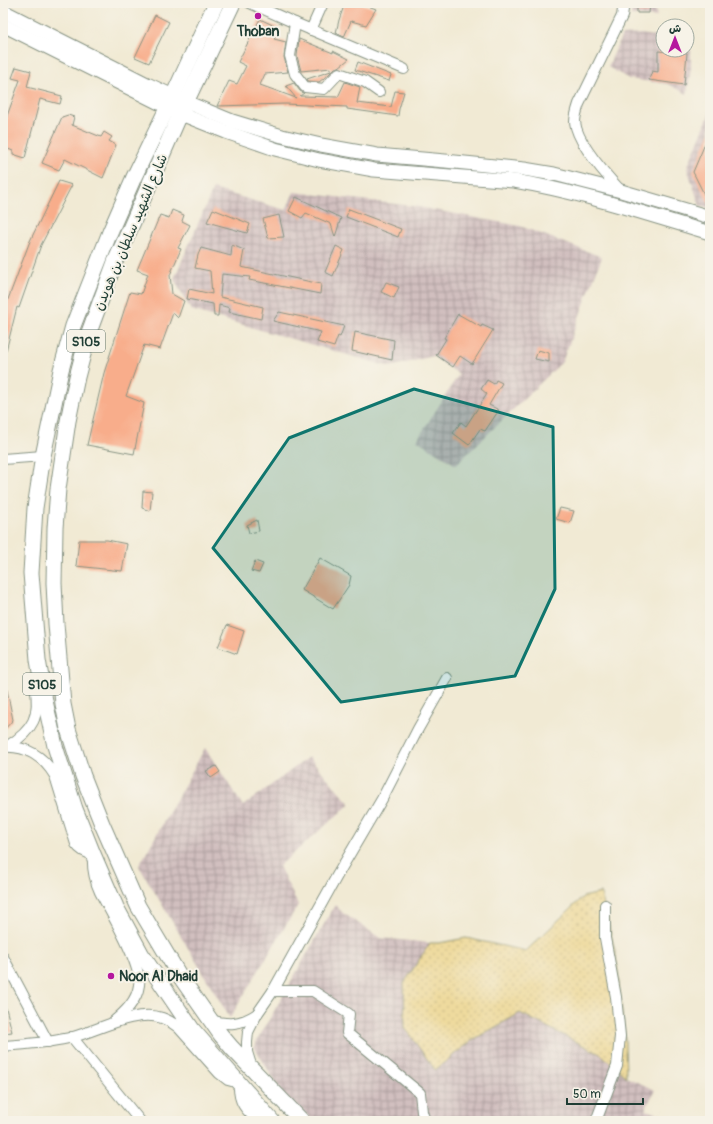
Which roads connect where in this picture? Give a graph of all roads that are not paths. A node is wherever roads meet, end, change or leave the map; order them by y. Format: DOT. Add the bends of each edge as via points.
graph roads {
  1 [pos="216,3"];
  2 [pos="233,3"];
  3 [pos="250,3"];
  4 [pos="323,3"];
  5 [pos="624,3"];
  6 [pos="3,11"];
  7 [pos="295,23"];
  8 [pos="3,25"];
  9 [pos="311,30"];
  10 [pos="404,68"];
  11 [pos="379,92"];
  12 [pos="177,105"];
  13 [pos="621,191"];
  14 [pos="710,217"];
  15 [pos="710,233"];
  16 [pos="43,456"];
  17 [pos="3,459"];
  18 [pos="35,508"];
  19 [pos="54,583"];
  20 [pos="38,660"];
  21 [pos="447,678"];
  22 [pos="5,746"];
  23 [pos="93,854"];
  24 [pos="605,905"];
  25 [pos="3,957"];
  26 [pos="273,991"];
  27 [pos="257,1014"];
  28 [pos="210,1020"];
  29 [pos="113,1022"];
  30 [pos="72,1037"];
  31 [pos="48,1042"];
  32 [pos="3,1046"];
  33 [pos="253,1070"];
  34 [pos="243,1088"];
  35 [pos="294,1120"];
  36 [pos="140,1121"];
  37 [pos="258,1121"];
  38 [pos="272,1121"];
  39 [pos="425,1121"];
  40 [pos="596,1121"];
  1 -- 12 [label="highway, شارع الشهيد سلطان بن هويدن / S105"];
  2 -- 12 [label="highway, شارع الشهيد سلطان بن هويدن / S105"];
  3 -- 7 [label="street"];
  4 -- 9 [label="street"];
  5 -- 13 [label="street" via="622,16 575,116 577,131 586,147"];
  6 -- 12 [label="main road" via="147,84"];
  7 -- 9 [label="street"];
  7 -- 11 [label="street" via="290,56 295,74 305,87 324,88 340,73 365,82"];
  8 -- 12 [label="main road"];
  9 -- 10 [label="street"];
  12 -- 13 [label="main road" via="320,145 377,155 554,174"];
  12 -- 15 [label="main road" via="226,132 275,149 320,160 374,170 536,185 587,196"];
  12 -- 16 [label="highway, شارع الشهيد سلطان بن هويدن / S105" via="134,177 73,326"];
  12 -- 19 [label="highway, شارع الشهيد سلطان بن هويدن / S105" via="88,335 77,377 58,489"];
  13 -- 14 [label="main road"];
  16 -- 17 [label="street"];
  16 -- 18 [label="highway, شارع الشهيد سلطان بن هويدن / S105"];
  18 -- 19 [label="highway" via="39,504 48,506 48,556"];
  18 -- 20 [label="highway, شارع الشهيد سلطان بن هويدن / S105" via="31,574"];
  19 -- 28 [label="highway, شارع الشهيد سلطان بن هويدن / S105" via="63,704 83,776 138,906 179,976"];
  20 -- 22 [label="street" via="34,669 37,698 34,722 20,739"];
  20 -- 23 [label="highway, شارع الشهيد سلطان بن هويدن / S105" via="55,746 75,809"];
  21 -- 26 [label="street"];
  22 -- 23 [label="street" via="27,750 44,760 55,776 76,844 82,851"];
  23 -- 29 [label="street" via="96,882 132,954 140,984 135,1000 125,1013"];
  23 -- 34 [label="highway, شارع الشهيد سلطان بن هويدن / S105" via="116,907 142,955 192,1029"];
  24 -- 40 [label="street" via="606,938 620,1036 617,1066"];
  25 -- 31 [label="street"];
  26 -- 27 [label="street"];
  26 -- 39 [label="street" via="313,991 349,1014 347,1033 420,1093"];
  27 -- 28 [label="street" via="229,1024"];
  27 -- 33 [label="street" via="248,1032 247,1042 247,1052"];
  28 -- 33 [label="highway, شارع الشهيد سلطان بن هويدن / S105" via="228,1044"];
  29 -- 30 [label="street"];
  29 -- 34 [label="street" via="143,1016 153,1016 171,1022 219,1074"];
  30 -- 31 [label="street"];
  30 -- 36 [label="street"];
  31 -- 32 [label="street"];
  33 -- 35 [label="highway, شارع الشهيد سلطان بن هويدن / S105"];
  34 -- 35 [label="highway"];
  34 -- 37 [label="street" via="238,1091 243,1106"];
  34 -- 38 [label="highway, شارع الشهيد سلطان بن هويدن / S105"];
}
